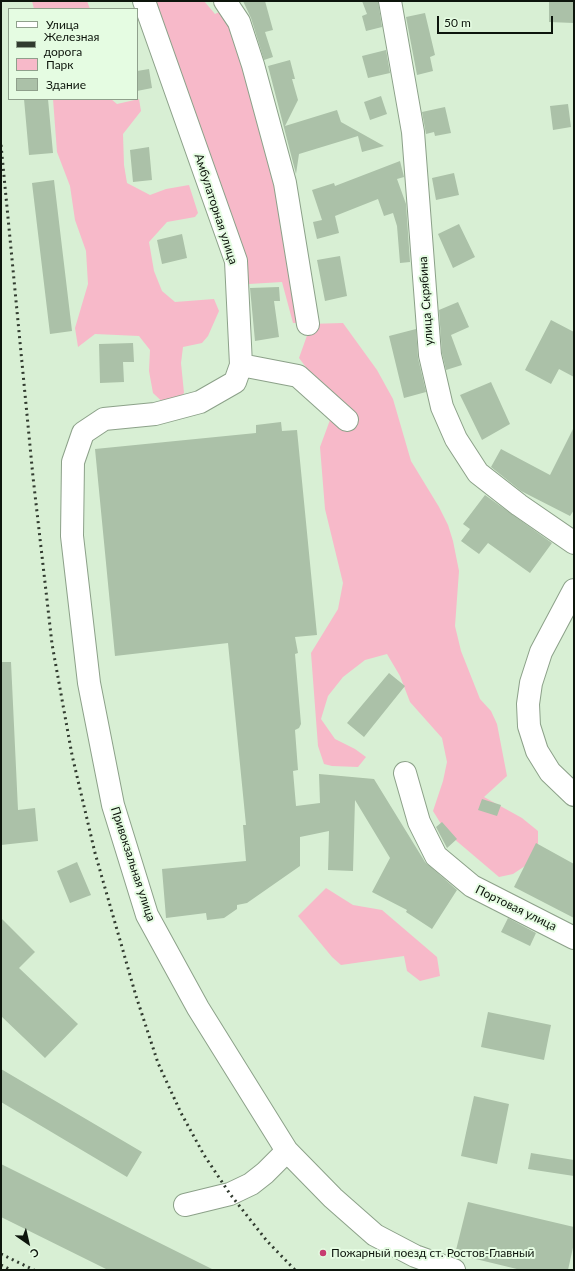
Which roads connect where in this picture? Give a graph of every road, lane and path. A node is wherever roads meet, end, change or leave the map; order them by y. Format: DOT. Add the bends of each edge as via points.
graph roads {
  1 [pos="144,1"];
  2 [pos="225,1"];
  3 [pos="390,1"];
  4 [pos="308,324"];
  5 [pos="241,365"];
  6 [pos="347,420"];
  7 [pos="83,433"];
  8 [pos="574,543"];
  9 [pos="574,590"];
  10 [pos="404,772"];
  11 [pos="573,794"];
  12 [pos="574,938"];
  13 [pos="287,1151"];
  14 [pos="185,1206"];
  15 [pos="454,1270"];
  1 -- 5 [label="street, Амбулаторная улица" via="236,261"];
  2 -- 4 [label="street" via="239,22 283,177"];
  3 -- 8 [label="street, улица Скрябина" via="412,132 430,355 442,407 456,439 478,473"];
  5 -- 6 [label="street" via="298,376"];
  5 -- 7 [label="street, Амбулаторная улица" via="235,382 200,402 155,414 104,419"];
  7 -- 13 [label="street, Привокзальная улица" via="73,462 72,536 89,683 113,805 147,915 198,1008"];
  9 -- 11 [label="street" via="541,652 531,683 528,704 529,726 537,751 550,772"];
  10 -- 12 [label="street, Портовая улица" via="419,822 436,856 472,886"];
  13 -- 14 [label="street" via="251,1184 230,1194"];
  13 -- 15 [label="street, Привокзальная улица" via="333,1198 375,1235 415,1256"];
}
